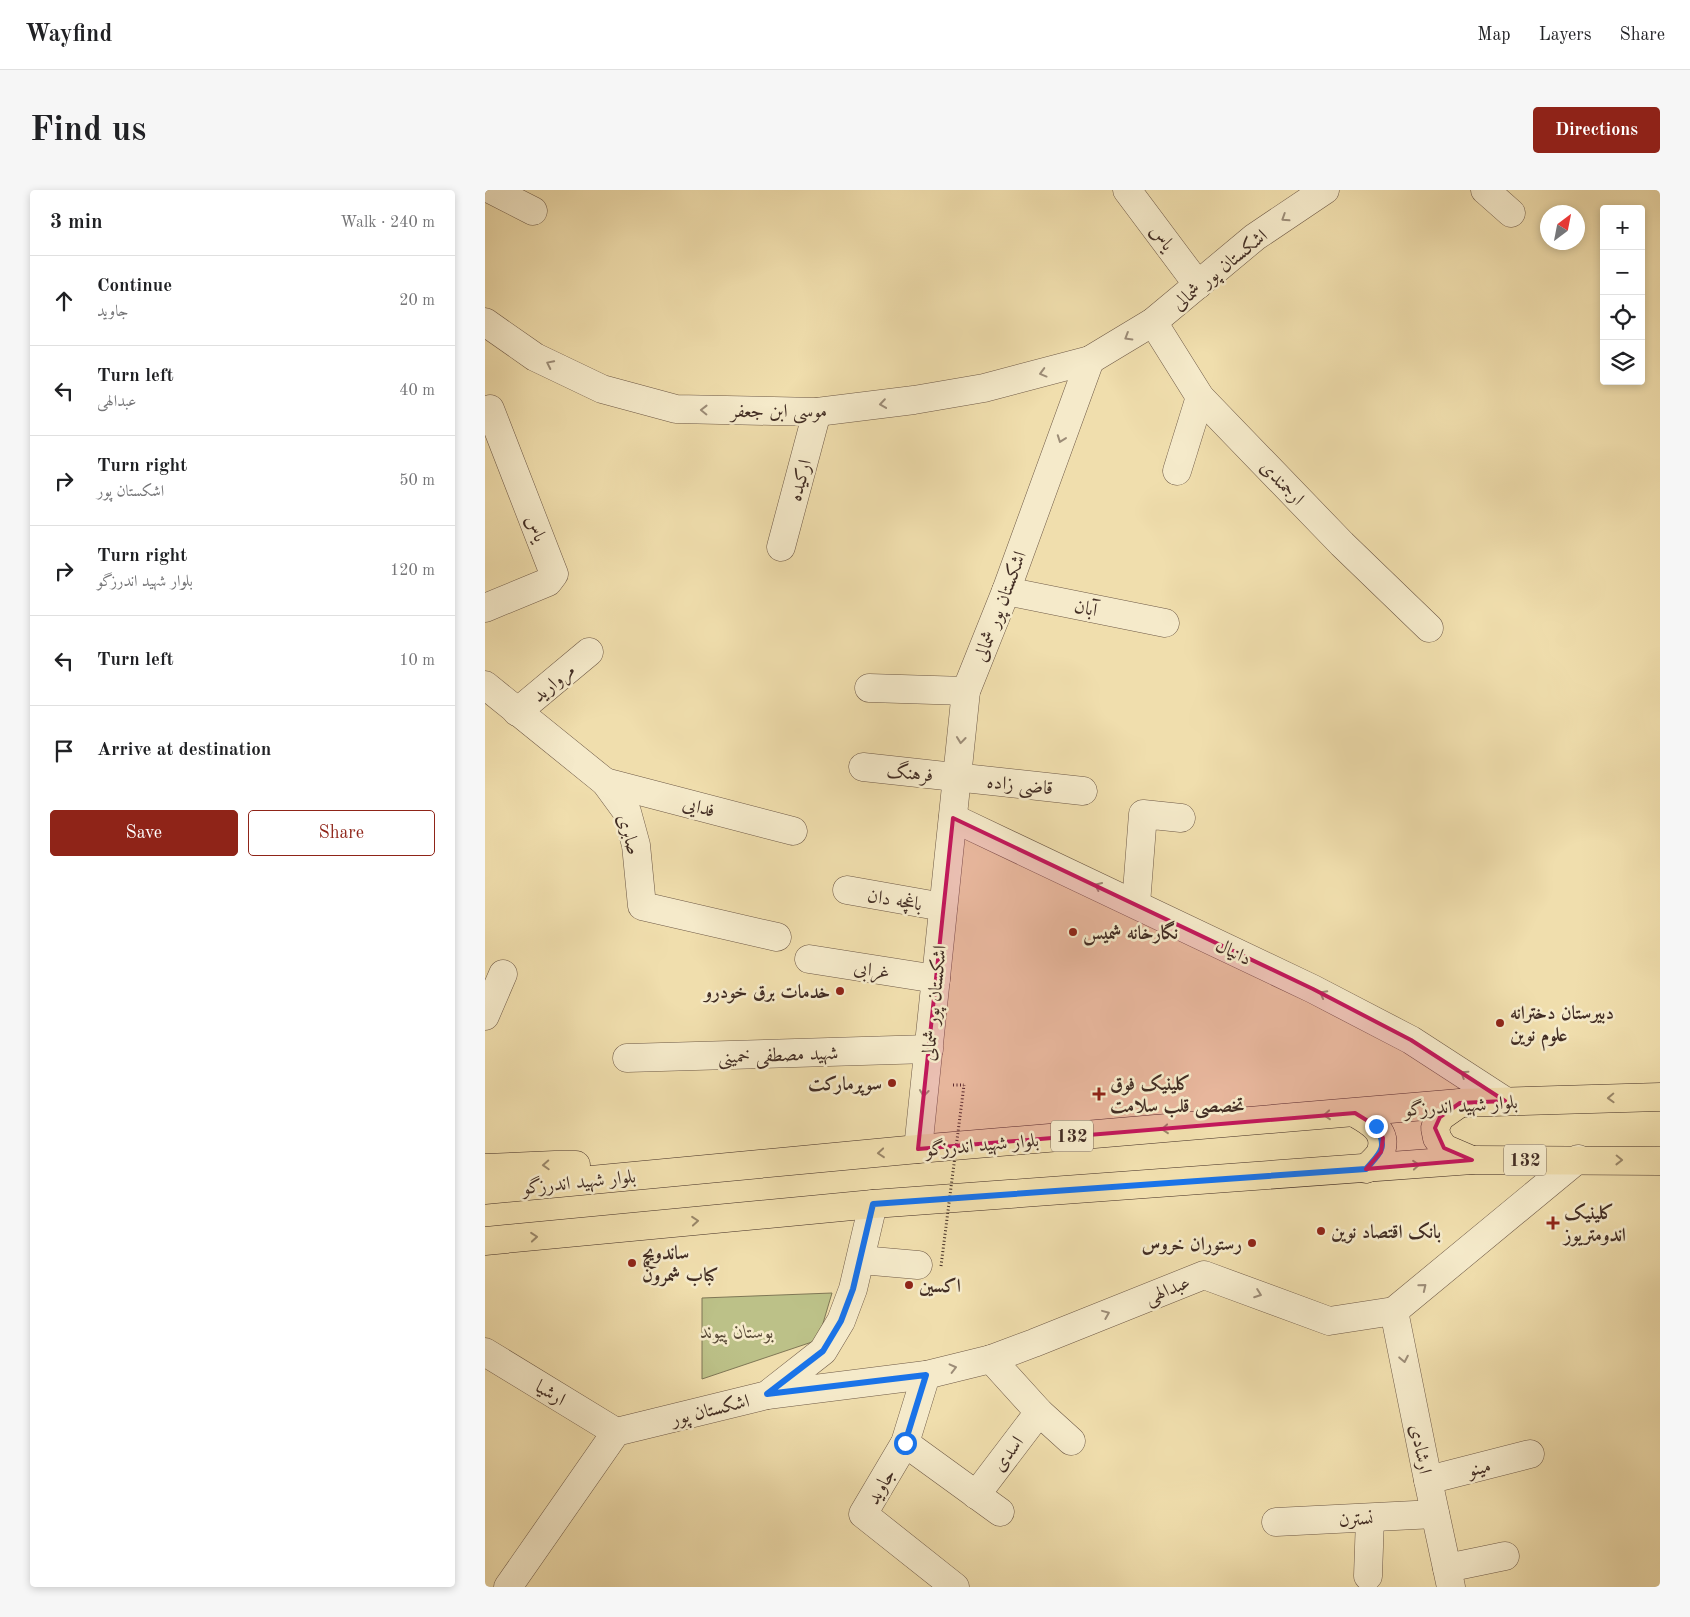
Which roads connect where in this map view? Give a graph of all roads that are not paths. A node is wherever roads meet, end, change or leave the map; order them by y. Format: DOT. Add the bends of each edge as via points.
graph roads {
  1 [pos="492,190"];
  2 [pos="1127,190"];
  3 [pos="1325,190"];
  4 [pos="1485,190"];
  5 [pos="533,211"];
  6 [pos="1511,213"];
  7 [pos="1198,285"];
  8 [pos="485,322"];
  9 [pos="1153,322"];
  10 [pos="1090,360"];
  11 [pos="1200,397"];
  12 [pos="491,409"];
  13 [pos="817,412"];
  14 [pos="1177,471"];
  15 [pos="781,547"];
  16 [pos="1006,590"];
  17 [pos="485,608"];
  18 [pos="1165,623"];
  19 [pos="1429,628"];
  20 [pos="589,652"];
  21 [pos="485,684"];
  22 [pos="869,688"];
  23 [pos="966,692"];
  24 [pos="517,712"];
  25 [pos="863,767"];
  26 [pos="957,777"];
  27 [pos="605,782"];
  28 [pos="1083,791"];
  29 [pos="953,818"];
  30 [pos="1181,818"];
  31 [pos="793,831"];
  32 [pos="847,890"];
  33 [pos="1136,904"];
  34 [pos="943,907"];
  35 [pos="777,937"];
  36 [pos="809,959"];
  37 [pos="503,974"];
  38 [pos="936,979"];
  39 [pos="485,1016"];
  40 [pos="929,1049"];
  41 [pos="627,1058"];
  42 [pos="1660,1097"];
  43 [pos="1505,1101"];
  44 [pos="1460,1103"];
  45 [pos="1355,1113"];
  46 [pos="918,1149"];
  47 [pos="1579,1159"];
  48 [pos="1472,1160"];
  49 [pos="1660,1161"];
  50 [pos="485,1168"];
  51 [pos="700,1169"];
  52 [pos="1366,1169"];
  53 [pos="485,1190"];
  54 [pos="873,1204"];
  55 [pos="485,1241"];
  56 [pos="861,1260"];
  57 [pos="929,1266"];
  58 [pos="1394,1311"];
  59 [pos="485,1352"];
  60 [pos="991,1359"];
  61 [pos="926,1375"];
  62 [pos="767,1394"];
  63 [pos="1039,1412"];
  64 [pos="616,1432"];
  65 [pos="1071,1441"];
  66 [pos="905,1443"];
  67 [pos="1530,1454"];
  68 [pos="1428,1480"];
  69 [pos="976,1495"];
  70 [pos="1000,1512"];
  71 [pos="1435,1514"];
  72 [pos="1369,1518"];
  73 [pos="1276,1522"];
  74 [pos="1505,1556"];
  75 [pos="1368,1576"];
  76 [pos="1449,1578"];
  77 [pos="508,1587"];
  78 [pos="955,1587"];
  1 -- 5 [label="street"];
  2 -- 7 [label="street, یاس"];
  3 -- 7 [label="street, اشکستان پور شمالی, one-way" via="1255,237"];
  4 -- 6 [label="street"];
  7 -- 9 [label="street, اشکستان پور شمالی"];
  13 -- 8 [label="street, موسی ابن جعفر, one-way" via="676,410 602,389 535,357"];
  9 -- 10 [label="street, اشکستان پور شمالی, one-way"];
  9 -- 11 [label="street, ارجمندی"];
  10 -- 13 [label="street, موسی ابن جعفر, one-way" via="984,388"];
  10 -- 16 [label="street, اشکستان پور شمالی, one-way"];
  11 -- 14 [label="street"];
  11 -- 19 [label="street, ارجمندی" via="1342,544"];
  12 -- 17 [label="street, یاس" via="554,574 548,582"];
  13 -- 15 [label="street, ارکیده"];
  16 -- 18 [label="street, آبان"];
  16 -- 23 [label="street, اشکستان پور شمالی"];
  20 -- 24 [label="street, مروارید"];
  21 -- 24 [label="street, صابری"];
  22 -- 23 [label="street"];
  23 -- 26 [label="street, اشکستان پور شمالی, one-way"];
  24 -- 27 [label="street, صابری"];
  25 -- 26 [label="street, فرهنگ"];
  26 -- 28 [label="street, قاضی زاده"];
  26 -- 29 [label="street, اشکستان پور شمالی"];
  27 -- 31 [label="street, فدایی"];
  27 -- 35 [label="street, صابری" via="627,812 637,846 642,906"];
  33 -- 29 [label="street, دانیال, one-way"];
  29 -- 34 [label="street, اشکستان پور شمالی"];
  30 -- 33 [label="street" via="1143,814"];
  32 -- 34 [label="street, باغچه دان"];
  43 -- 33 [label="street, دانیال, one-way" via="1411,1040"];
  34 -- 38 [label="street, اشکستان پور شمالی"];
  36 -- 38 [label="street, غرابی"];
  37 -- 39 [label="street"];
  38 -- 40 [label="street, اشکستان پور شمالی"];
  40 -- 41 [label="street, شهید مصطفی خمینی"];
  40 -- 46 [label="street, اشکستان پور شمالی, one-way"];
  42 -- 43 [label="main road, بلوار شهید اندرزگو / 132, one-way"];
  43 -- 44 [label="main road, بلوار شهید اندرزگو / 132"];
  44 -- 45 [label="main road, بلوار شهید اندرزگو / 132"];
  44 -- 48 [label="main road" via="1440,1118 1435,1128 1437,1138 1444,1148"];
  45 -- 46 [label="main road, بلوار شهید اندرزگو / 132, one-way"];
  45 -- 52 [label="main road" via="1376,1126 1383,1138 1381,1152"];
  46 -- 51 [label="main road, بلوار شهید اندرزگو / 132, one-way"];
  47 -- 48 [label="main road, 132"];
  47 -- 49 [label="main road, 132, one-way"];
  58 -- 47 [label="street, one-way"];
  52 -- 48 [label="main road, 132, one-way"];
  51 -- 50 [label="main road, one-way" via="555,1165"];
  51 -- 53 [label="main road, بلوار شهید اندرزگو / 132"];
  52 -- 54 [label="main road, 132"];
  55 -- 54 [label="main road, 132, one-way"];
  54 -- 56 [label="street, اشکستان پور"];
  56 -- 57 [label="street"];
  56 -- 62 [label="street, اشکستان پور" via="841,1321 823,1351"];
  60 -- 58 [label="street, عبدالهی, one-way" via="1204,1275 1329,1321"];
  58 -- 68 [label="street, ارشادی, one-way"];
  59 -- 64 [label="street, ارشیا"];
  61 -- 60 [label="street, عبدالهی, one-way"];
  60 -- 63 [label="street"];
  61 -- 62 [label="street, عبدالهی"];
  61 -- 66 [label="street, جاوید"];
  62 -- 64 [label="street, اشکستان پور"];
  63 -- 65 [label="street"];
  63 -- 69 [label="street, اسدی"];
  64 -- 77 [label="street"];
  66 -- 69 [label="street"];
  66 -- 78 [label="street, جاوید" via="863,1514"];
  67 -- 68 [label="street, مینو"];
  68 -- 71 [label="street, ارشادی"];
  69 -- 70 [label="street"];
  71 -- 72 [label="street, نسترن"];
  71 -- 76 [label="street, ارشادی"];
  72 -- 73 [label="street, نسترن"];
  72 -- 75 [label="street"];
  74 -- 76 [label="street"];
}
